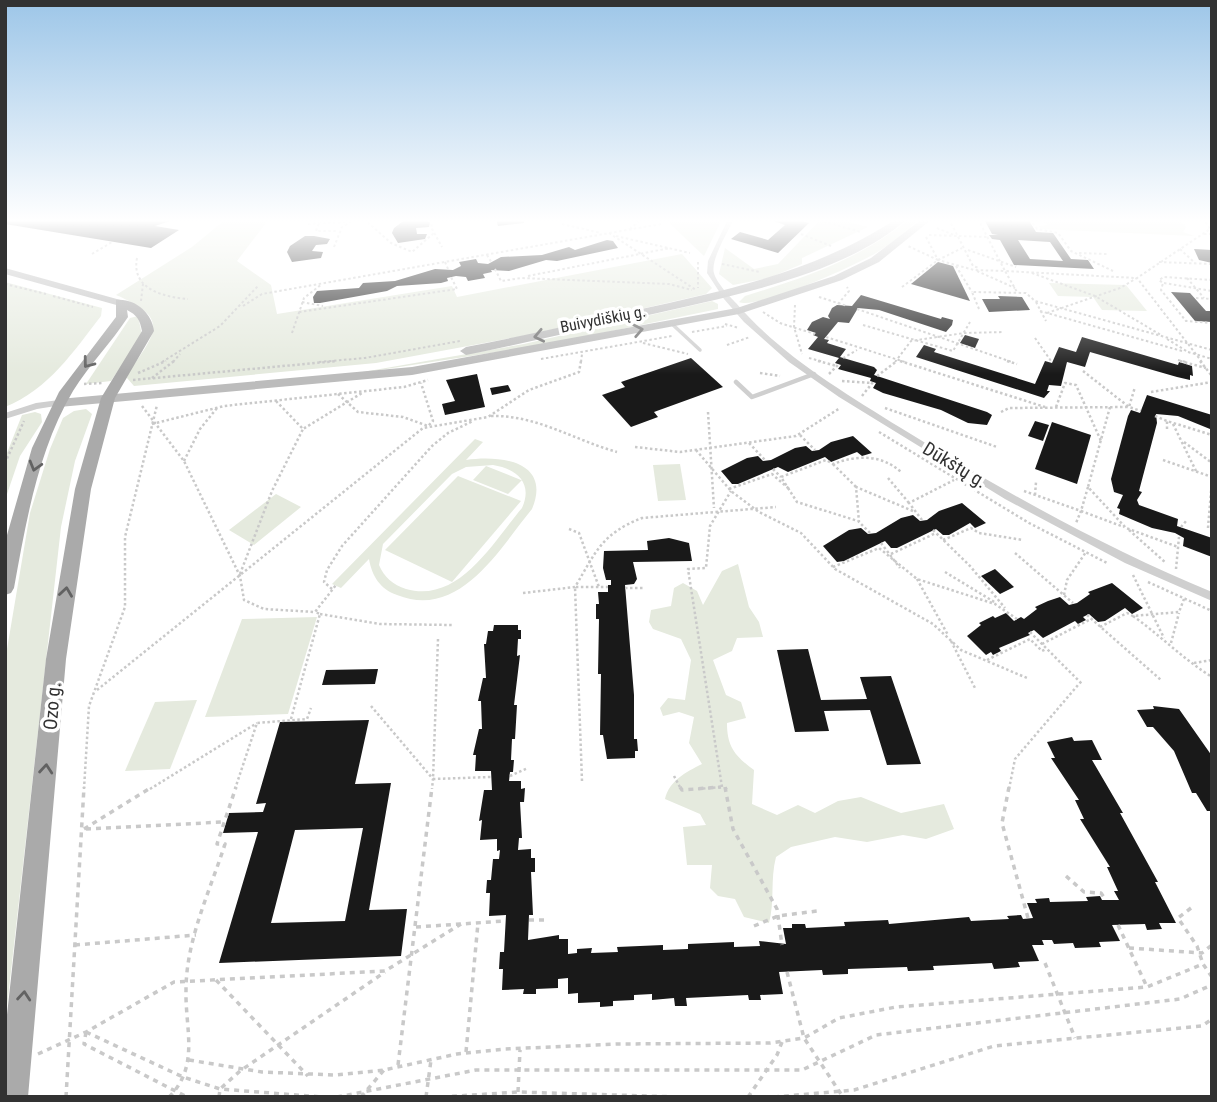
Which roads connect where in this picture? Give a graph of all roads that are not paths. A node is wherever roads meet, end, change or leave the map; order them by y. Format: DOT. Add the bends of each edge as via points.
graph roads {
  1 [pos="710,270"];
  2 [pos="801,270"];
  3 [pos="851,270"];
  4 [pos="5,271"];
  5 [pos="725,294"];
  6 [pos="120,303"];
  7 [pos="739,311"];
  8 [pos="671,324"];
  9 [pos="700,350"];
  10 [pos="814,374"];
  11 [pos="305,380"];
  12 [pos="736,382"];
  13 [pos="108,398"];
  14 [pos="60,403"];
  15 [pos="5,416"];
  16 [pos="5,588"];
  17 [pos="1212,597"];
  18 [pos="13,1097"];
  1 -- 5 [label="street, Dūkštų g."];
  2 -- 5 [label="main road, Buivydiškių g."];
  3 -- 7 [label="main road, Buivydiškių g."];
  4 -- 6 [label="main road"];
  5 -- 7 [label="street, Dūkštų g."];
  5 -- 11 [label="main road, Buivydiškių g., one-way" via="502,344"];
  6 -- 13 [label="main road, Ozo g." via="140,311 148,331"];
  6 -- 14 [label="main road, one-way" via="122,317"];
  7 -- 8 [label="main road, Buivydiškių g."];
  7 -- 10 [label="street, Dūkštų g."];
  8 -- 9 [label="lane"];
  11 -- 8 [label="main road, Buivydiškių g., one-way" via="412,371"];
  10 -- 12 [label="lane" via="752,397"];
  10 -- 17 [label="street, Dūkštų g." via="1025,507"];
  11 -- 13 [label="main road, Buivydiškių g."];
  13 -- 14 [label="main road, Buivydiškių g."];
  18 -- 13 [label="main road, Ozo g., one-way" via="56,659 83,489"];
  14 -- 15 [label="street" via="36,405"];
  14 -- 16 [label="main road, one-way" via="40,447 12,545"];
}
